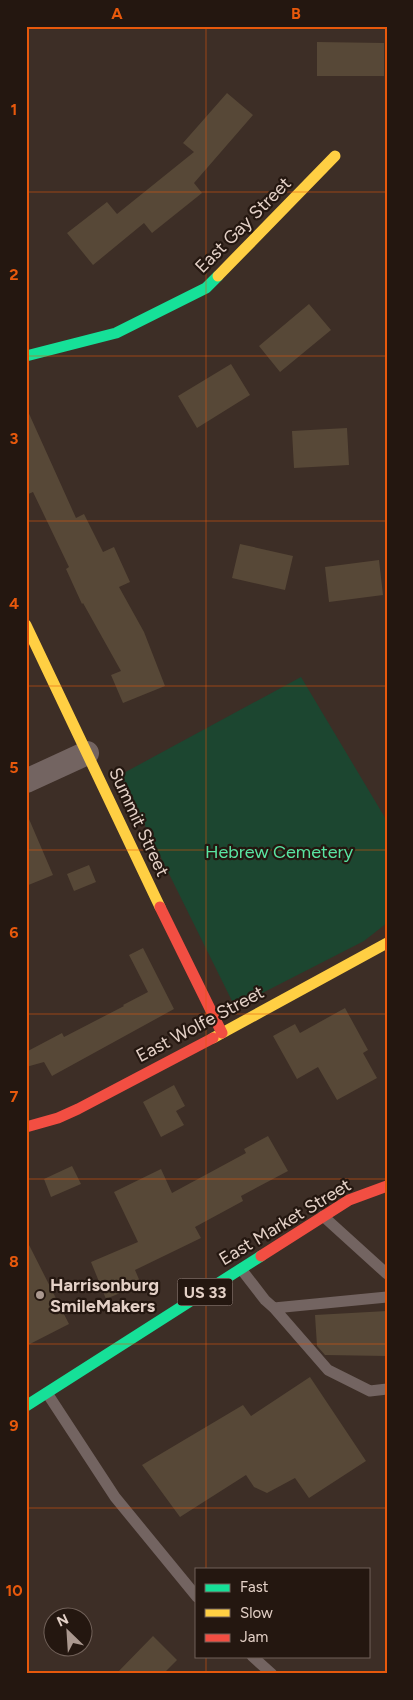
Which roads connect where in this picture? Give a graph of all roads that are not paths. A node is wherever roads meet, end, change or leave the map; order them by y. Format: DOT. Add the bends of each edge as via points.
graph roads {
  1 [pos="335,156"];
  2 [pos="26,356"];
  3 [pos="26,625"];
  4 [pos="87,753"];
  5 [pos="26,781"];
  6 [pos="387,943"];
  7 [pos="222,1033"];
  8 [pos="26,1127"];
  9 [pos="387,1186"];
  10 [pos="323,1216"];
  11 [pos="241,1269"];
  12 [pos="387,1274"];
  13 [pos="387,1297"];
  14 [pos="274,1308"];
  15 [pos="387,1390"];
  16 [pos="47,1393"];
  17 [pos="26,1406"];
  18 [pos="195,1595"];
  19 [pos="254,1658"];
  20 [pos="272,1674"];
  1 -- 2 [label="street, East Gay Street" via="206,288 116,334"];
  3 -- 4 [label="street, Summit Street"];
  4 -- 5 [label="street"];
  4 -- 7 [label="street, Summit Street"];
  6 -- 7 [label="street, East Wolfe Street"];
  7 -- 8 [label="street, East Wolfe Street" via="78,1109"];
  9 -- 10 [label="street, East Market Street / US 33" via="349,1200"];
  10 -- 11 [label="street, East Market Street / US 33"];
  10 -- 12 [label="lane"];
  11 -- 14 [label="lane"];
  11 -- 16 [label="street, East Market Street / US 33"];
  13 -- 14 [label="lane"];
  14 -- 15 [label="lane" via="328,1370 370,1391"];
  16 -- 17 [label="street, East Market Street / US 33"];
  16 -- 18 [label="lane" via="115,1497"];
  19 -- 20 [label="lane"];
}
